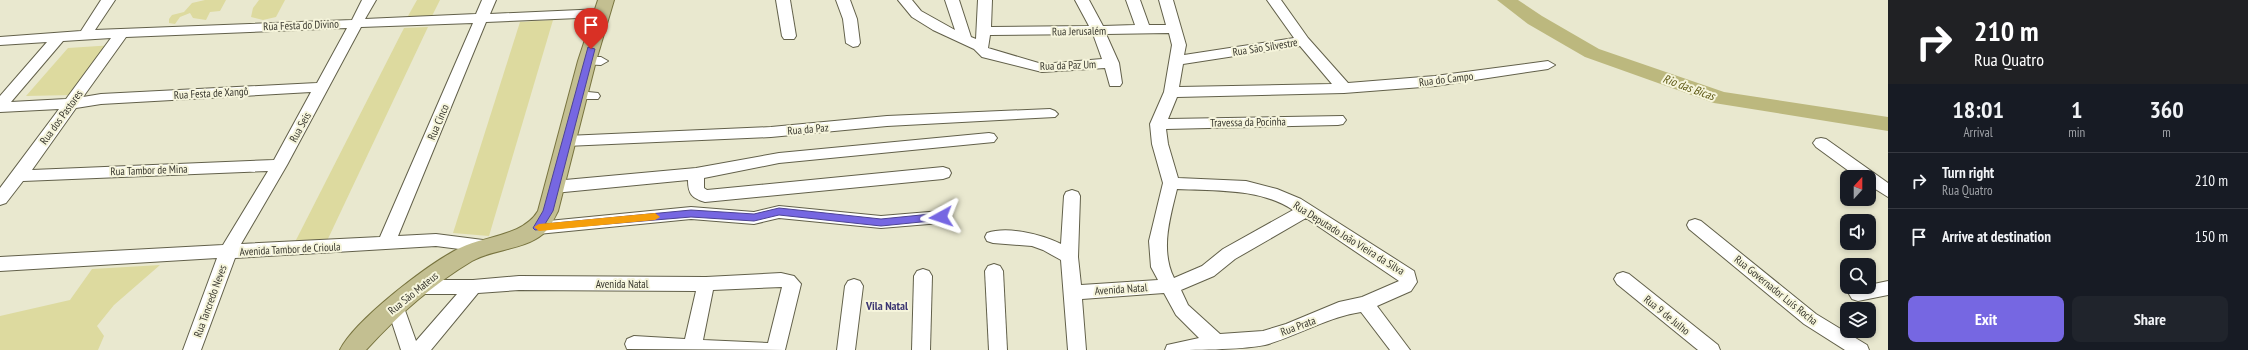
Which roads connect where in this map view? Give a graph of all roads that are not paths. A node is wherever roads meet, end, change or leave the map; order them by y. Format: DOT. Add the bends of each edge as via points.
graph roads {
  1 [pos="108,0"];
  2 [pos="369,0"];
  3 [pos="489,0"];
  4 [pos="783,0"];
  5 [pos="843,0"];
  6 [pos="905,0"];
  7 [pos="952,0"];
  8 [pos="985,0"];
  9 [pos="1082,0"];
  10 [pos="1133,0"];
  11 [pos="1166,0"];
  12 [pos="1274,0"];
  13 [pos="604,6"];
  14 [pos="481,18"];
  15 [pos="356,23"];
  16 [pos="1174,29"];
  17 [pos="1144,30"];
  18 [pos="984,31"];
  19 [pos="1098,31"];
  20 [pos="120,34"];
  21 [pos="85,35"];
  22 [pos="789,36"];
  23 [pos="59,37"];
  24 [pos="965,39"];
  25 [pos="0,41"];
  26 [pos="1302,41"];
  27 [pos="853,43"];
  28 [pos="981,47"];
  29 [pos="1177,61"];
  30 [pos="1112,63"];
  31 [pos="1548,65"];
  32 [pos="1115,83"];
  33 [pos="322,88"];
  34 [pos="1344,88"];
  35 [pos="1171,92"];
  36 [pos="73,100"];
  37 [pos="1,103"];
  38 [pos="1050,114"];
  39 [pos="1338,120"];
  40 [pos="1158,124"];
  41 [pos="989,138"];
  42 [pos="566,141"];
  43 [pos="1821,144"];
  44 [pos="279,164"];
  45 [pos="1859,170"];
  46 [pos="943,173"];
  47 [pos="696,174"];
  48 [pos="19,176"];
  49 [pos="1876,182"];
  50 [pos="1172,183"];
  51 [pos="554,187"];
  52 [pos="1888,191"];
  53 [pos="1072,196"];
  54 [pos="0,199"];
  55 [pos="1306,210"];
  56 [pos="941,217"];
  57 [pos="1695,224"];
  58 [pos="538,228"];
  59 [pos="993,237"];
  60 [pos="386,243"];
  61 [pos="483,246"];
  62 [pos="228,252"];
  63 [pos="1068,257"];
  64 [pos="0,264"];
  65 [pos="994,271"];
  66 [pos="923,276"];
  67 [pos="1408,276"];
  68 [pos="1623,279"];
  69 [pos="706,284"];
  70 [pos="854,286"];
  71 [pos="1168,286"];
  72 [pos="421,287"];
  73 [pos="473,287"];
  74 [pos="1888,288"];
  75 [pos="1876,290"];
  76 [pos="1073,293"];
  77 [pos="1365,304"];
  78 [pos="396,307"];
  79 [pos="1216,342"];
  80 [pos="634,344"];
  81 [pos="692,347"];
  82 [pos="192,350"];
  83 [pos="352,350"];
  84 [pos="410,350"];
  85 [pos="420,350"];
  86 [pos="766,350"];
  87 [pos="776,350"];
  88 [pos="846,350"];
  89 [pos="921,350"];
  90 [pos="998,350"];
  91 [pos="1077,350"];
  92 [pos="1174,350"];
  93 [pos="1402,350"];
  94 [pos="1711,350"];
  95 [pos="1860,350"];
  1 -- 21 [label="street"];
  2 -- 15 [label="street, Rua Seis"];
  3 -- 14 [label="street, Rua Cinco"];
  4 -- 22 [label="street"];
  5 -- 27 [label="street" via="850,20"];
  6 -- 24 [label="street, Rua da Paz Um" via="906,5 915,14"];
  7 -- 24 [label="street"];
  8 -- 18 [label="street"];
  9 -- 19 [label="street"];
  10 -- 17 [label="street"];
  11 -- 16 [label="street"];
  12 -- 26 [label="street, Rua São Silvestre"];
  13 -- 14 [label="street, Rua Festa do Divino"];
  13 -- 42 [label="main road" via="585,96"];
  14 -- 15 [label="street, Rua Festa do Divino"];
  14 -- 60 [label="street, Rua Cinco"];
  15 -- 20 [label="street, Rua Festa do Divino"];
  15 -- 33 [label="street, Rua Seis"];
  16 -- 17 [label="street, Rua Jerusalém"];
  16 -- 29 [label="street" via="1179,45"];
  17 -- 19 [label="street, Rua Jerusalém"];
  18 -- 19 [label="street, Rua Jerusalém"];
  18 -- 28 [label="street"];
  19 -- 30 [label="street"];
  20 -- 21 [label="street, Rua Festa do Divino"];
  20 -- 36 [label="street, Rua dos Pastores"];
  21 -- 23 [label="street, Rua Festa do Divino"];
  23 -- 25 [label="street, Rua Festa do Divino"];
  23 -- 37 [label="street"];
  24 -- 28 [label="street, Rua da Paz Um"];
  26 -- 29 [label="street, Rua São Silvestre"];
  26 -- 34 [label="street"];
  28 -- 30 [label="street, Rua da Paz Um" via="987,54 1038,67"];
  29 -- 35 [label="street"];
  30 -- 32 [label="street"];
  31 -- 34 [label="street, Rua do Campo" via="1435,81"];
  33 -- 36 [label="street, Rua Festa de Xangô"];
  33 -- 44 [label="street, Rua Seis"];
  34 -- 35 [label="street, Rua do Campo"];
  35 -- 40 [label="street"];
  36 -- 37 [label="street, Rua Festa de Xangô"];
  36 -- 48 [label="street, Rua dos Pastores"];
  38 -- 42 [label="street, Rua da Paz" via="888,121 771,132"];
  39 -- 40 [label="street, Travessa da Pocinha"];
  40 -- 50 [label="street" via="1160,144"];
  41 -- 47 [label="street" via="779,158"];
  42 -- 51 [label="main road"];
  43 -- 45 [label="street"];
  44 -- 48 [label="street, Rua Tambor de Mina"];
  44 -- 62 [label="street, Rua Seis"];
  46 -- 47 [label="street" via="705,196 696,191"];
  47 -- 51 [label="street"];
  48 -- 54 [label="street, Rua dos Pastores"];
  49 -- 52 [label="street"];
  50 -- 55 [label="street, Rua Deputado João Vieira da Silva" via="1246,187 1271,193"];
  50 -- 71 [label="street" via="1158,241 1160,267"];
  51 -- 58 [label="main road" via="548,211"];
  53 -- 63 [label="street"];
  55 -- 67 [label="street, Rua Deputado João Vieira da Silva"];
  55 -- 71 [label="street, Avenida Natal" via="1229,254 1208,271 1185,282"];
  56 -- 58 [label="street" via="881,222 779,212 754,218 691,213"];
  57 -- 95 [label="street, Rua Governador Luís Rocha" via="1810,319"];
  58 -- 61 [label="main road, Rua São Mateus" via="514,240"];
  59 -- 63 [label="street" via="1037,240 1052,244"];
  60 -- 61 [label="street, Avenida Tambor de Crioula" via="436,240"];
  60 -- 62 [label="street, Avenida Tambor de Crioula"];
  61 -- 72 [label="main road, Rua São Mateus" via="444,268"];
  62 -- 64 [label="street, Avenida Tambor de Crioula"];
  62 -- 82 [label="street, Rua Tancredo Neves"];
  63 -- 76 [label="street"];
  65 -- 90 [label="street"];
  66 -- 89 [label="street"];
  67 -- 77 [label="street, Rua Prata" via="1405,286"];
  68 -- 94 [label="street, Rua 9 de Julho"];
  69 -- 73 [label="street, Avenida Natal" via="519,283"];
  69 -- 81 [label="street"];
  69 -- 87 [label="street, Avenida Natal" via="781,280 792,284"];
  70 -- 88 [label="street"];
  71 -- 76 [label="street, Avenida Natal"];
  71 -- 79 [label="street" via="1182,310"];
  72 -- 73 [label="street, Avenida Natal"];
  72 -- 78 [label="main road, Rua São Mateus"];
  73 -- 85 [label="street"];
  74 -- 75 [label="street"];
  76 -- 91 [label="street"];
  77 -- 79 [label="street, Rua Prata" via="1345,307 1290,330 1263,338"];
  77 -- 93 [label="street"];
  78 -- 83 [label="main road, Rua São Mateus"];
  78 -- 84 [label="street"];
  79 -- 92 [label="street, Rua Prata"];
  80 -- 81 [label="street"];
  81 -- 86 [label="street"];
}
